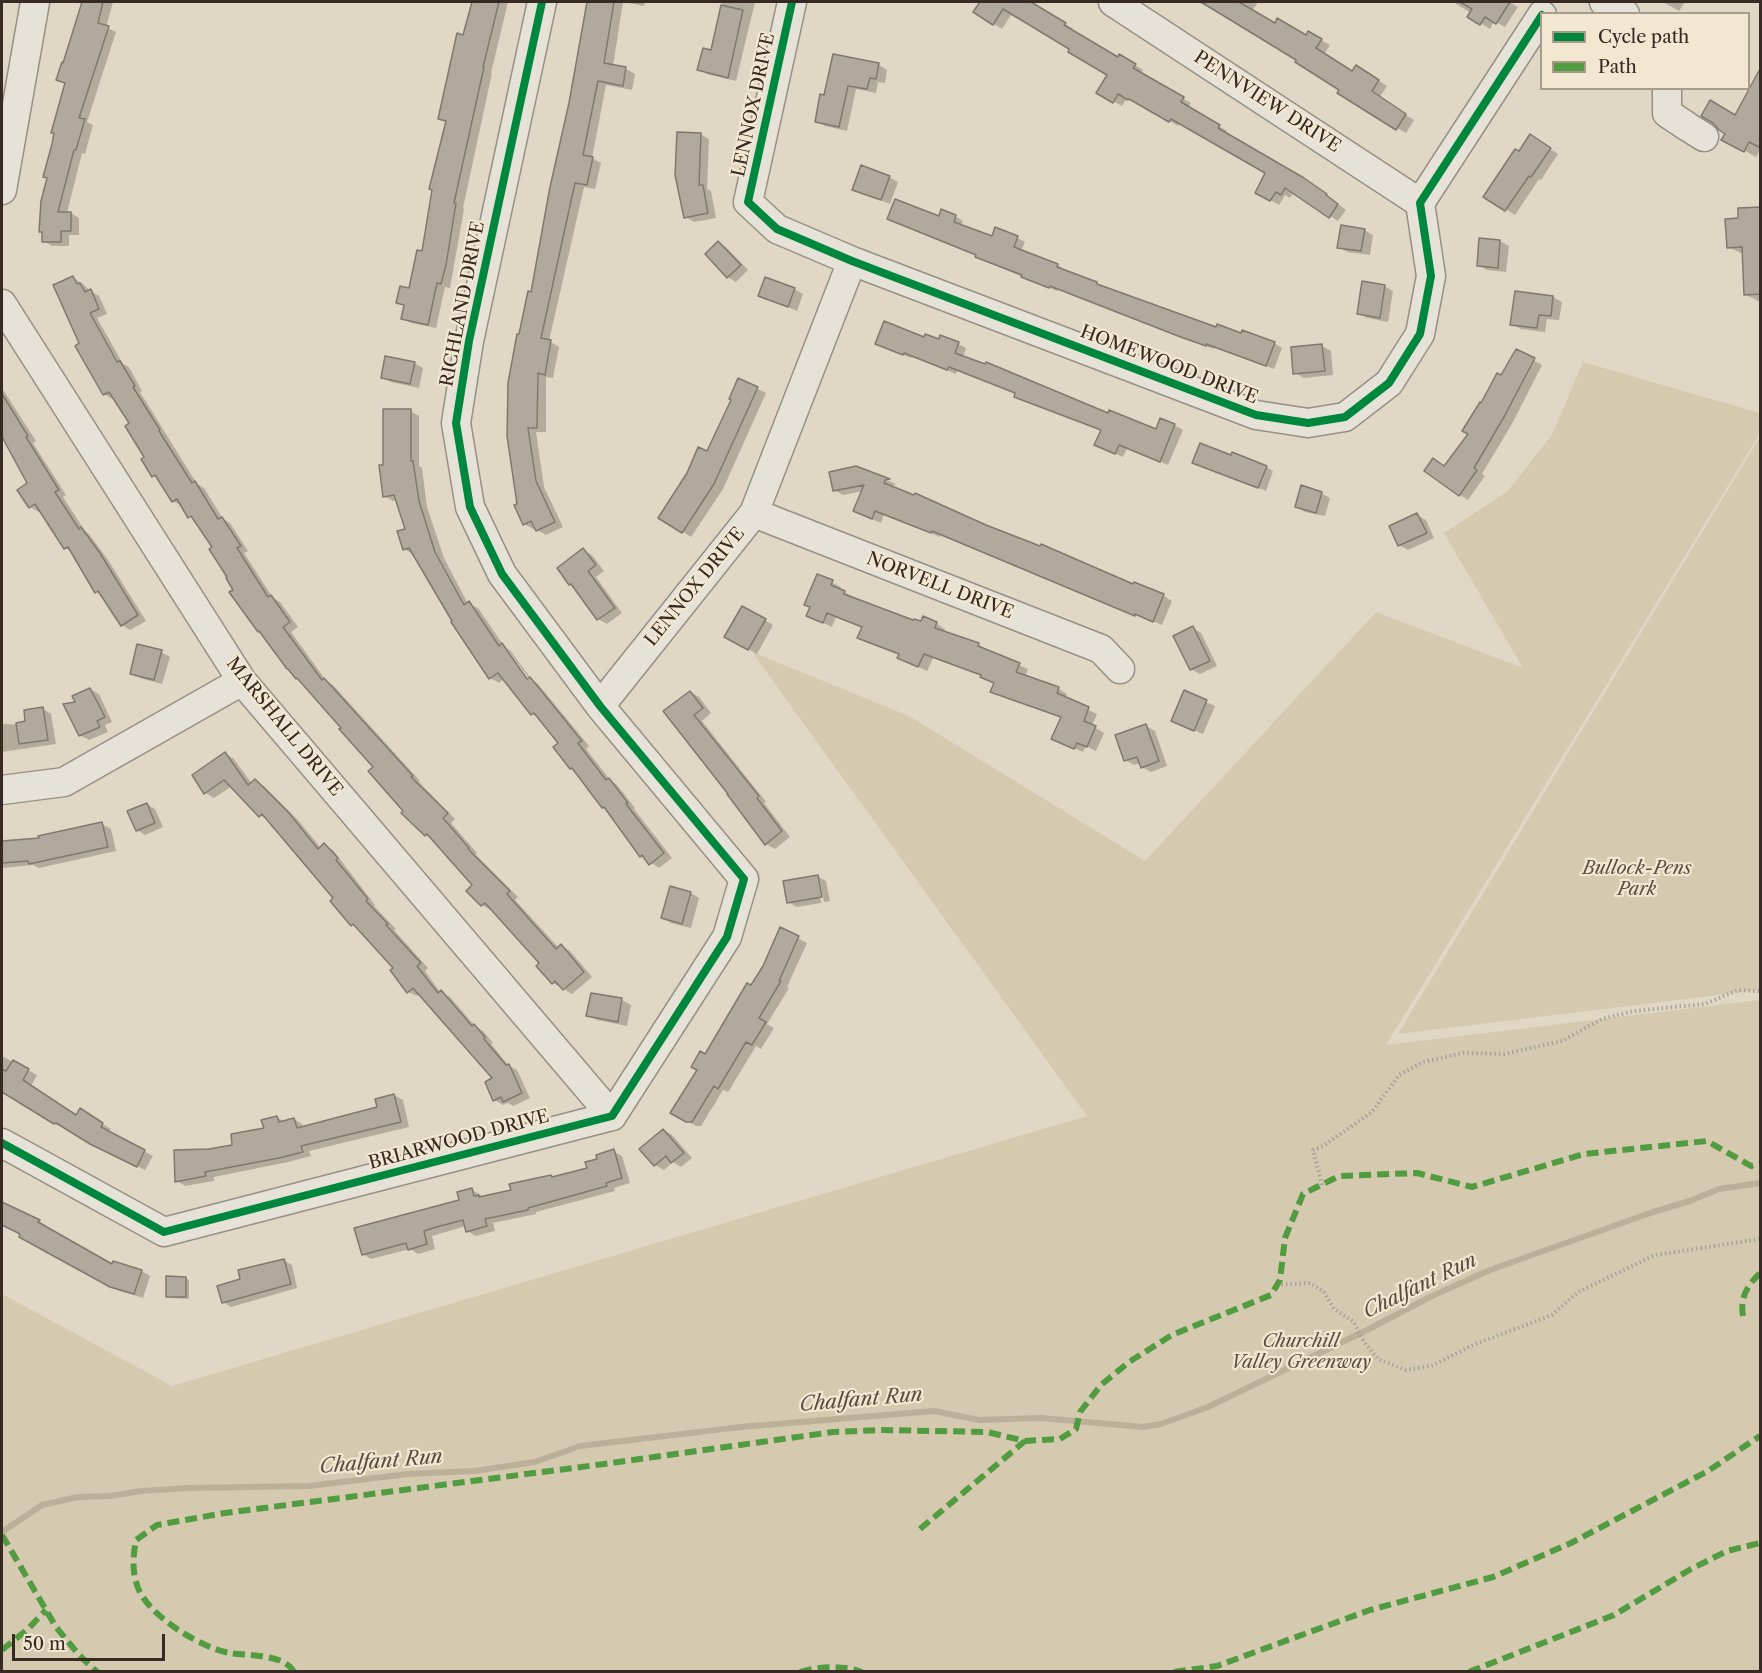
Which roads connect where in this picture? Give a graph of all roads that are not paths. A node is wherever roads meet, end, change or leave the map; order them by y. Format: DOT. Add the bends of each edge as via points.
graph roads {
  1 [pos="35,2"];
  2 [pos="542,2"];
  3 [pos="792,2"];
  4 [pos="1113,2"];
  5 [pos="1604,2"];
  6 [pos="1622,12"];
  7 [pos="1540,17"];
  8 [pos="1667,90"];
  9 [pos="1704,136"];
  10 [pos="2,190"];
  11 [pos="1420,203"];
  12 [pos="852,261"];
  13 [pos="2,304"];
  14 [pos="754,513"];
  15 [pos="1120,669"];
  16 [pos="242,681"];
  17 [pos="600,706"];
  18 [pos="2,790"];
  19 [pos="612,1116"];
  20 [pos="2,1143"];
  1 -- 10 [label="street"];
  2 -- 17 [label="street, RICHLAND DRIVE" via="469,341 456,423 470,507 501,574"];
  3 -- 12 [label="street, LENNOX DRIVE" via="748,202 777,229"];
  4 -- 11 [label="street, PENNVIEW DRIVE"];
  5 -- 6 [label="street"];
  7 -- 11 [label="street"];
  8 -- 9 [label="street" via="1667,113"];
  11 -- 12 [label="street, HOMEWOOD DRIVE" via="1431,276 1420,334 1389,383 1346,417 1308,423 1256,415"];
  12 -- 14 [label="street, LENNOX DRIVE"];
  13 -- 16 [label="street, MARSHALL DRIVE"];
  14 -- 15 [label="street, NORVELL DRIVE" via="1101,649"];
  14 -- 17 [label="street, LENNOX DRIVE"];
  16 -- 18 [label="street" via="64,782"];
  16 -- 19 [label="street, MARSHALL DRIVE"];
  17 -- 19 [label="street, RICHLAND DRIVE" via="744,879 727,937"];
  19 -- 20 [label="street, BRIARWOOD DRIVE" via="164,1232"];
}
